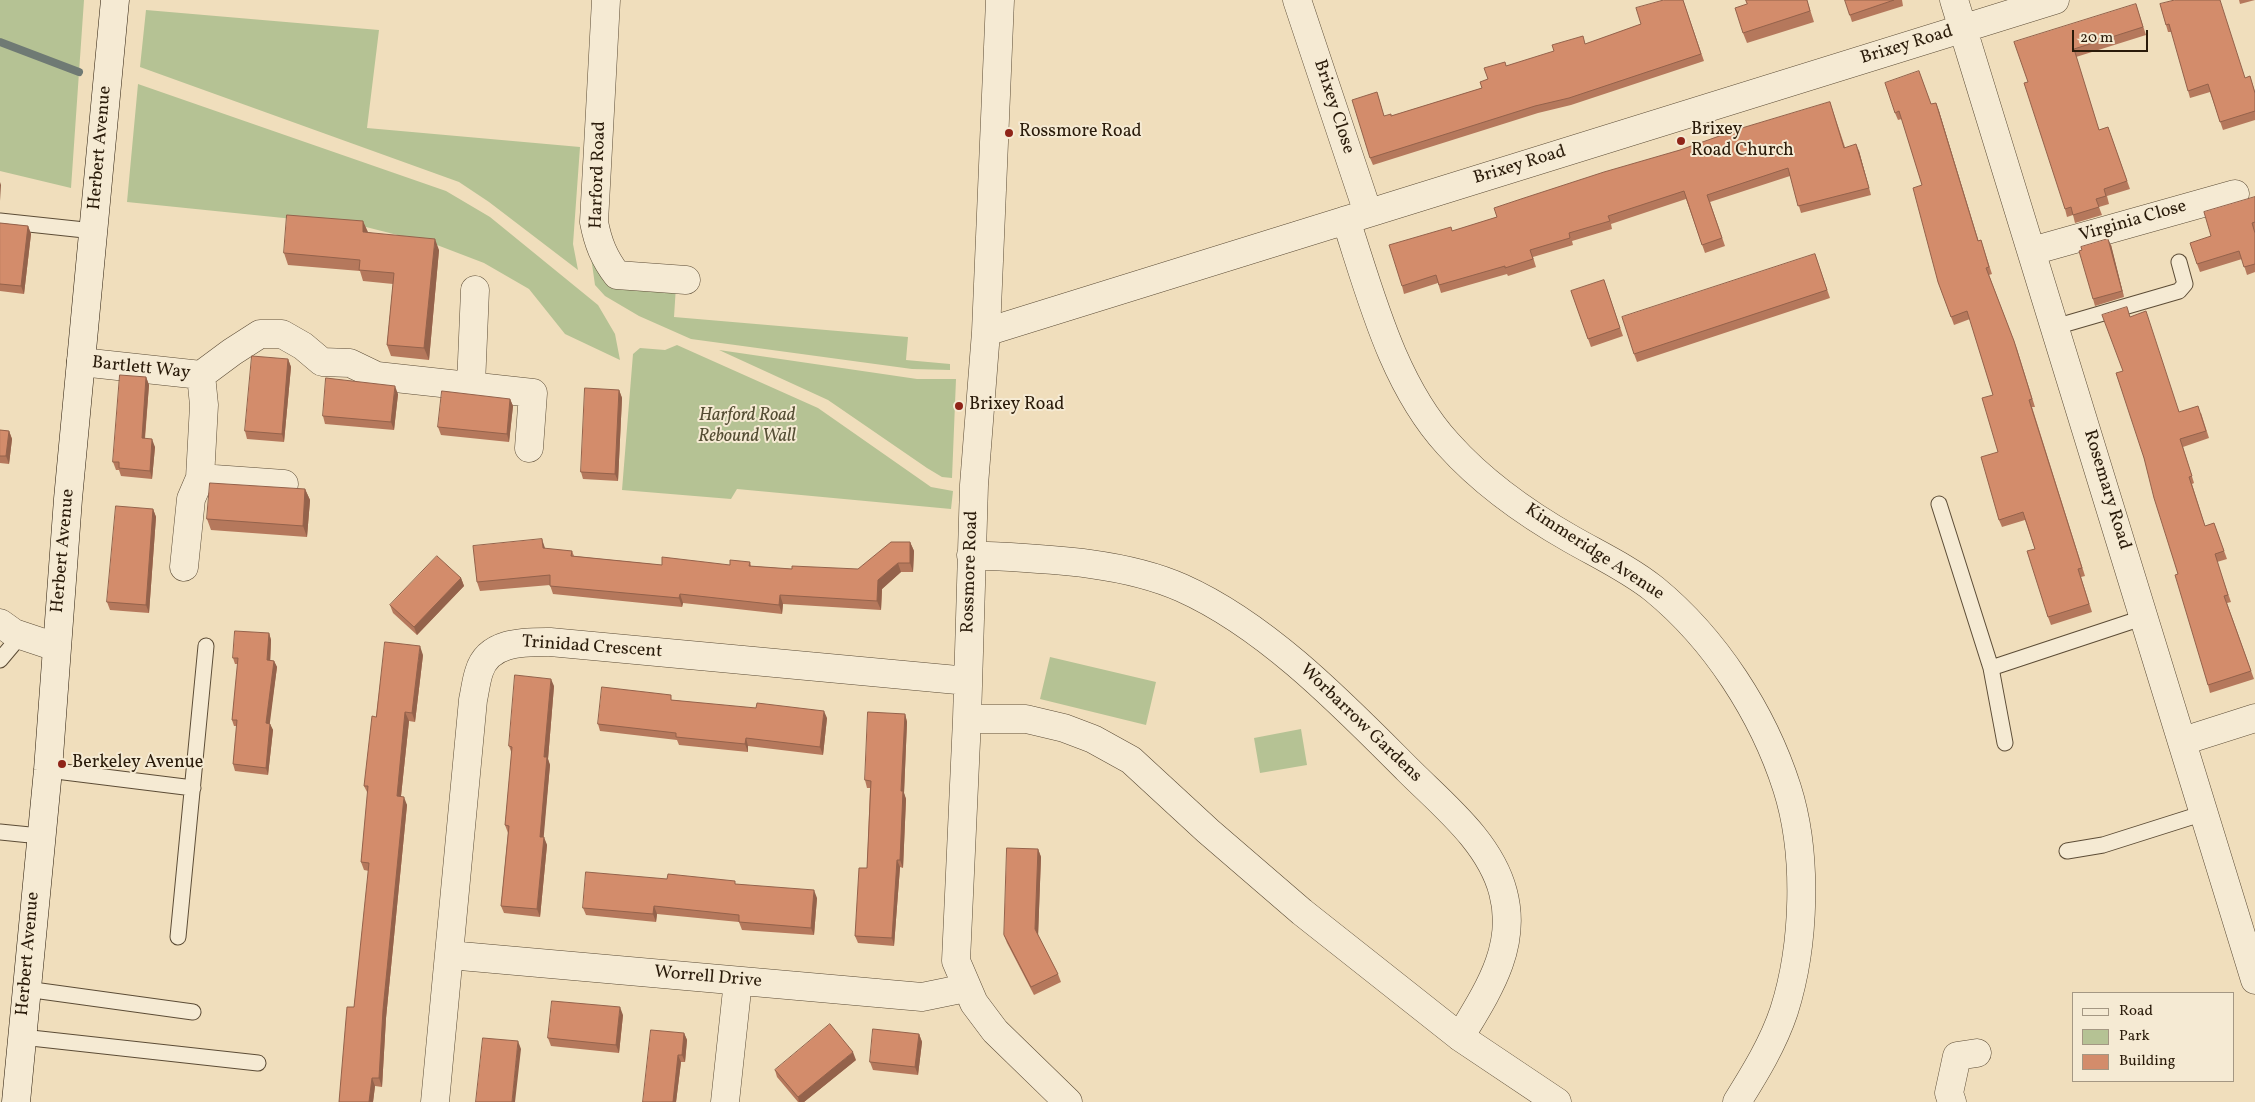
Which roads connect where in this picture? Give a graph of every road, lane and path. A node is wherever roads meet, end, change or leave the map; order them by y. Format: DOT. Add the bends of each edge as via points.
graph roads {
  1 [pos="115,0"];
  2 [pos="606,0"];
  3 [pos="1000,0"];
  4 [pos="1297,0"];
  5 [pos="1954,0"];
  6 [pos="2054,0"];
  7 [pos="1963,28"];
  8 [pos="2235,194"];
  9 [pos="1357,217"];
  10 [pos="0,221"];
  11 [pos="94,231"];
  12 [pos="2032,251"];
  13 [pos="2180,262"];
  14 [pos="686,280"];
  15 [pos="475,290"];
  16 [pos="2055,327"];
  17 [pos="986,332"];
  18 [pos="81,362"];
  19 [pos="201,375"];
  20 [pos="470,385"];
  21 [pos="529,448"];
  22 [pos="200,478"];
  23 [pos="284,484"];
  24 [pos="1939,504"];
  25 [pos="971,555"];
  26 [pos="184,567"];
  27 [pos="2145,617"];
  28 [pos="11,629"];
  29 [pos="206,646"];
  30 [pos="56,647"];
  31 [pos="0,660"];
  32 [pos="1990,668"];
  33 [pos="968,681"];
  34 [pos="2255,718"];
  35 [pos="967,719"];
  36 [pos="2183,741"];
  37 [pos="2005,743"];
  38 [pos="48,770"];
  39 [pos="193,788"];
  40 [pos="2204,813"];
  41 [pos="0,832"];
  42 [pos="40,836"];
  43 [pos="2067,852"];
  44 [pos="178,937"];
  45 [pos="449,955"];
  46 [pos="2255,980"];
  47 [pos="738,981"];
  48 [pos="966,988"];
  49 [pos="26,989"];
  50 [pos="193,1012"];
  51 [pos="22,1037"];
  52 [pos="1460,1037"];
  53 [pos="1977,1053"];
  54 [pos="258,1063"];
  55 [pos="16,1102"];
  56 [pos="436,1102"];
  57 [pos="726,1102"];
  58 [pos="1068,1102"];
  59 [pos="1557,1102"];
  60 [pos="1737,1102"];
  61 [pos="1952,1102"];
  1 -- 11 [label="street, Herbert Avenue"];
  2 -- 14 [label="street, Harford Road" via="594,222 597,240 603,256 617,275"];
  3 -- 17 [label="street, Rossmore Road"];
  4 -- 9 [label="street, Brixey Close"];
  5 -- 7 [label="street, Rosemary Road"];
  6 -- 7 [label="street, Brixey Road"];
  7 -- 9 [label="street, Brixey Road"];
  7 -- 12 [label="street, Rosemary Road"];
  8 -- 12 [label="street, Virginia Close"];
  9 -- 17 [label="street, Brixey Road"];
  9 -- 60 [label="street, Kimmeridge Avenue" via="1381,327 1396,361 1446,443 1487,482 1568,538 1638,578 1680,612 1713,649 1759,721 1787,788 1795,825 1801,881 1799,933 1784,1012 1764,1058"];
  10 -- 11 [label="lane"];
  11 -- 18 [label="street, Herbert Avenue"];
  12 -- 16 [label="street, Rosemary Road"];
  13 -- 16 [label="lane" via="2185,284 2179,291"];
  15 -- 20 [label="street"];
  16 -- 27 [label="street, Rosemary Road"];
  17 -- 25 [label="street, Rossmore Road"];
  18 -- 19 [label="street, Bartlett Way"];
  18 -- 30 [label="street, Herbert Avenue"];
  19 -- 20 [label="street, Bartlett Way" via="260,334 282,334 322,362 350,363 377,376"];
  19 -- 22 [label="street, Bartlett Way" via="204,405"];
  20 -- 21 [label="street, Bartlett Way" via="533,392"];
  22 -- 23 [label="street"];
  22 -- 26 [label="street, Bartlett Way" via="191,499"];
  24 -- 32 [label="lane"];
  25 -- 33 [label="street, Rossmore Road"];
  25 -- 52 [label="street, Worbarrow Gardens" via="1039,559 1135,571 1182,588 1236,619 1343,703 1467,829 1493,866 1504,892 1507,927 1503,955 1489,988"];
  27 -- 32 [label="lane"];
  27 -- 36 [label="street, Rosemary Road"];
  28 -- 30 [label="street"];
  28 -- 31 [label="lane"];
  29 -- 39 [label="lane"];
  30 -- 38 [label="street, Herbert Avenue"];
  32 -- 37 [label="lane"];
  33 -- 35 [label="street, Rossmore Road"];
  33 -- 45 [label="street, Trinidad Crescent" via="550,642 523,642 498,649 479,670 473,700"];
  34 -- 36 [label="street"];
  35 -- 48 [label="street, Rossmore Road" via="956,961"];
  35 -- 52 [label="street" via="1026,719 1064,728 1093,739 1131,760 1302,912"];
  36 -- 40 [label="street, Rosemary Road"];
  38 -- 39 [label="lane"];
  38 -- 42 [label="street, Herbert Avenue"];
  39 -- 44 [label="lane"];
  40 -- 43 [label="lane" via="2103,845"];
  40 -- 46 [label="street, Rosemary Road"];
  41 -- 42 [label="lane"];
  42 -- 49 [label="street, Herbert Avenue"];
  45 -- 47 [label="street, Worrell Drive"];
  45 -- 56 [label="street, Trinidad Crescent"];
  47 -- 48 [label="street, Worrell Drive" via="922,997"];
  47 -- 57 [label="street"];
  48 -- 58 [label="street, Rossmore Road" via="995,1031"];
  49 -- 50 [label="lane"];
  49 -- 51 [label="street, Herbert Avenue"];
  51 -- 54 [label="lane"];
  51 -- 55 [label="street, Herbert Avenue"];
  52 -- 59 [label="street"];
  53 -- 61 [label="street" via="1957,1056 1949,1093"];
}
